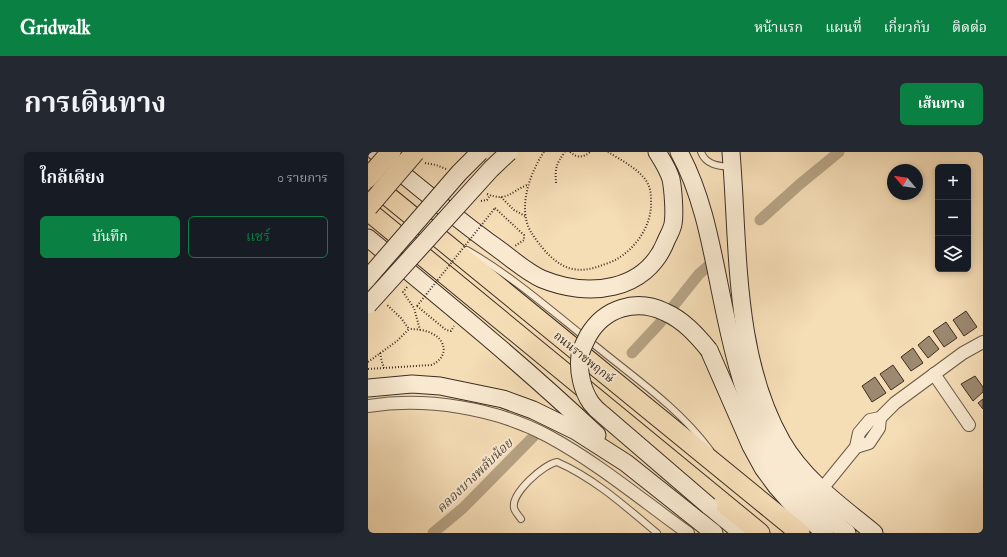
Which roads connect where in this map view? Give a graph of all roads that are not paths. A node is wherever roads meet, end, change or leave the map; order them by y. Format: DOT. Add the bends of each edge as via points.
graph roads {
  1 [pos="376,152"];
  2 [pos="382,152"];
  3 [pos="391,152"];
  4 [pos="410,152"];
  5 [pos="416,152"];
  6 [pos="480,152"];
  7 [pos="509,152"];
  8 [pos="657,152"];
  9 [pos="679,152"];
  10 [pos="701,152"];
  11 [pos="732,159"];
  12 [pos="368,168"];
  13 [pos="368,179"];
  14 [pos="368,200"];
  15 [pos="368,207"];
  16 [pos="368,211"];
  17 [pos="423,224"];
  18 [pos="368,238"];
  19 [pos="457,244"];
  20 [pos="464,248"];
  21 [pos="368,278"];
  22 [pos="368,305"];
  23 [pos="983,342"];
  24 [pos="934,374"];
  25 [pos="368,388"];
  26 [pos="368,406"];
  27 [pos="969,425"];
  28 [pos="626,463"];
  29 [pos="728,474"];
  30 [pos="821,490"];
  31 [pos="521,519"];
  32 [pos="657,533"];
  33 [pos="688,533"];
  34 [pos="714,533"];
  35 [pos="742,533"];
  36 [pos="760,533"];
  37 [pos="800,533"];
  38 [pos="825,533"];
  39 [pos="847,533"];
  40 [pos="874,533"];
  1 -- 8 [label="main road" via="462,223 541,279 569,288 594,289 613,288 630,281 650,266 664,247 673,224 674,208 671,179"];
  2 -- 12 [label="main road"];
  3 -- 13 [label="main road, bridge"];
  4 -- 14 [label="main road"];
  5 -- 15 [label="main road, bridge"];
  6 -- 21 [label="main road, bridge"];
  7 -- 22 [label="main road, bridge" via="486,174"];
  9 -- 39 [label="main road" via="696,191 711,241 736,360 758,425 782,469 820,510"];
  10 -- 11 [label="lane" via="703,157 714,165"];
  11 -- 30 [label="main road" via="740,295 750,357 766,409 782,442"];
  13 -- 17 [label="main road, ถนนราชพฤกษ์"];
  16 -- 36 [label="main road, ถนนราชพฤกษ์"];
  17 -- 19 [label="lane"];
  17 -- 29 [label="main road, ถนนราชพฤกษ์"];
  18 -- 28 [label="main road" via="573,412"];
  20 -- 29 [label="lane" via="512,280 664,402 701,438"];
  23 -- 24 [label="street"];
  24 -- 27 [label="street"];
  24 -- 30 [label="street" via="895,403 880,418 870,420 859,433 856,447"];
  25 -- 28 [label="main road" via="412,384 440,386 503,399 576,431"];
  26 -- 33 [label="street" via="390,403 460,407 495,415 547,435 597,466"];
  28 -- 34 [label="main road"];
  29 -- 37 [label="main road, ถนนราชพฤกษ์"];
  30 -- 40 [label="main road"];
  31 -- 32 [label="lane" via="514,508 519,493 536,474 550,463 557,462 608,493"];
  35 -- 38 [label="main road, bridge" via="591,403 581,379 580,356 591,332 611,312 624,307 653,307 678,319 693,331 709,350 763,468 792,504"];
}
